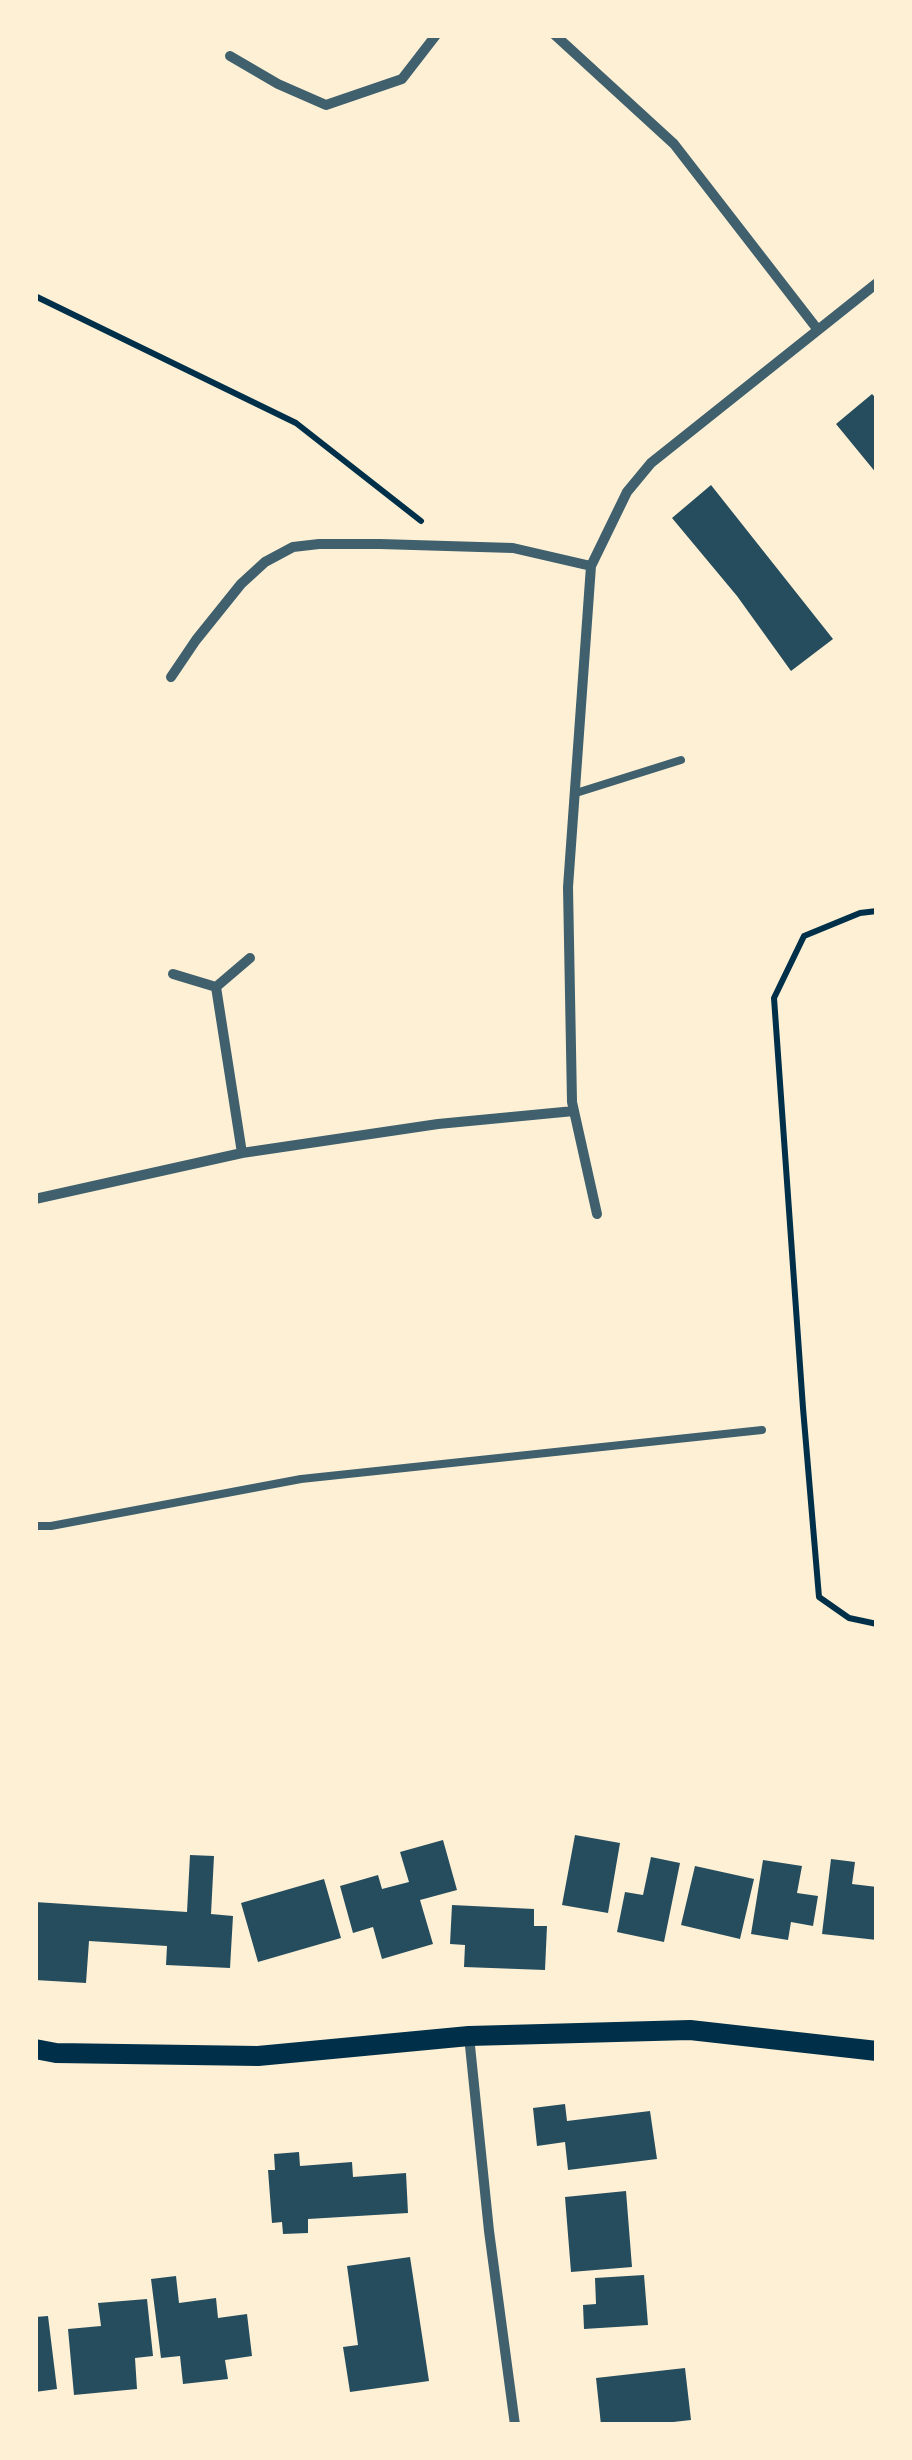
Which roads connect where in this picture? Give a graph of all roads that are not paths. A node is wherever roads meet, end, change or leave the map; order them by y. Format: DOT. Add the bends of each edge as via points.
graph roads {
  1 [pos="436,35"];
  2 [pos="554,35"];
  3 [pos="230,56"];
  4 [pos="877,283"];
  5 [pos="818,330"];
  6 [pos="591,566"];
  7 [pos="171,677"];
  8 [pos="681,760"];
  9 [pos="576,793"];
  10 [pos="250,958"];
  11 [pos="173,974"];
  12 [pos="216,987"];
  13 [pos="574,1111"];
  14 [pos="242,1153"];
  15 [pos="35,1199"];
  16 [pos="597,1214"];
  17 [pos="762,1430"];
  18 [pos="35,1526"];
  19 [pos="469,2036"];
  20 [pos="35,2049"];
  21 [pos="877,2051"];
  22 [pos="514,2425"];
  1 -- 3 [label="street" via="402,79 326,105"];
  2 -- 5 [label="street" via="674,144"];
  4 -- 5 [label="street"];
  5 -- 6 [label="street" via="651,463 627,492"];
  6 -- 7 [label="street" via="513,548 293,547 241,584"];
  6 -- 9 [label="street"];
  8 -- 9 [label="lane"];
  9 -- 13 [label="street" via="568,887"];
  10 -- 12 [label="street"];
  11 -- 12 [label="street"];
  12 -- 14 [label="street"];
  13 -- 14 [label="street"];
  13 -- 16 [label="street"];
  14 -- 15 [label="street"];
  17 -- 18 [label="lane" via="301,1480"];
  19 -- 20 [label="main road" via="258,2056"];
  19 -- 21 [label="main road" via="690,2030"];
  19 -- 22 [label="street"];
}
